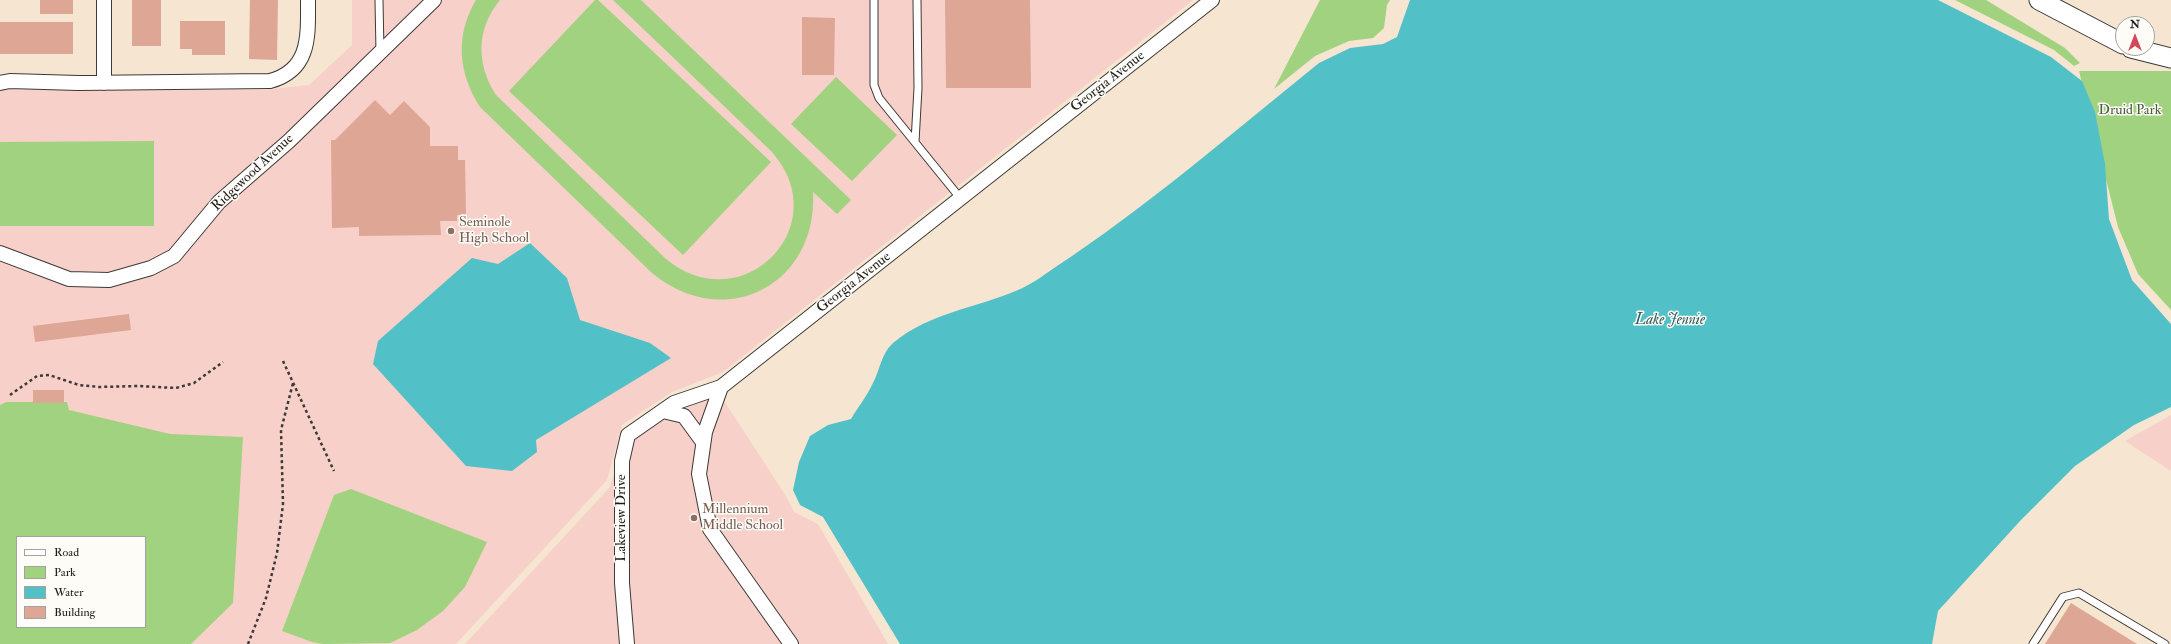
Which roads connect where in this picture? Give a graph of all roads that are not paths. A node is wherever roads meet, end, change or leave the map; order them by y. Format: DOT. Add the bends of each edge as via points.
graph roads {
  1 [pos="104,0"];
  2 [pos="308,0"];
  3 [pos="379,0"];
  4 [pos="434,0"];
  5 [pos="874,0"];
  6 [pos="916,0"];
  7 [pos="1212,0"];
  8 [pos="2045,2"];
  9 [pos="2115,40"];
  10 [pos="380,53"];
  11 [pos="2155,54"];
  12 [pos="2171,58"];
  13 [pos="104,82"];
  14 [pos="0,83"];
  15 [pos="915,142"];
  16 [pos="961,199"];
  17 [pos="0,253"];
  18 [pos="721,387"];
  19 [pos="663,411"];
  20 [pos="704,442"];
  21 [pos="627,644"];
  22 [pos="791,644"];
  23 [pos="2033,644"];
  24 [pos="2165,644"];
  1 -- 13 [label="street"];
  2 -- 13 [label="street" via="305,49 296,67 281,78 256,82"];
  3 -- 10 [label="lane"];
  4 -- 10 [label="street, Ridgewood Avenue"];
  5 -- 15 [label="lane" via="874,85 879,98"];
  6 -- 15 [label="lane" via="918,88"];
  7 -- 16 [label="street, Georgia Avenue"];
  8 -- 9 [label="street"];
  10 -- 17 [label="street, Ridgewood Avenue" via="289,141 219,202 174,256 150,268 109,280 69,279"];
  11 -- 12 [label="street"];
  13 -- 14 [label="street"];
  15 -- 16 [label="lane"];
  16 -- 18 [label="street, Georgia Avenue"];
  18 -- 19 [label="street, Lakeview Drive" via="674,404"];
  18 -- 20 [label="street"];
  19 -- 20 [label="street" via="684,416"];
  19 -- 21 [label="street, Lakeview Drive" via="628,435 622,461 622,583"];
  20 -- 22 [label="street" via="698,474 710,529"];
  23 -- 24 [label="lane" via="2063,597 2079,594"];
}
